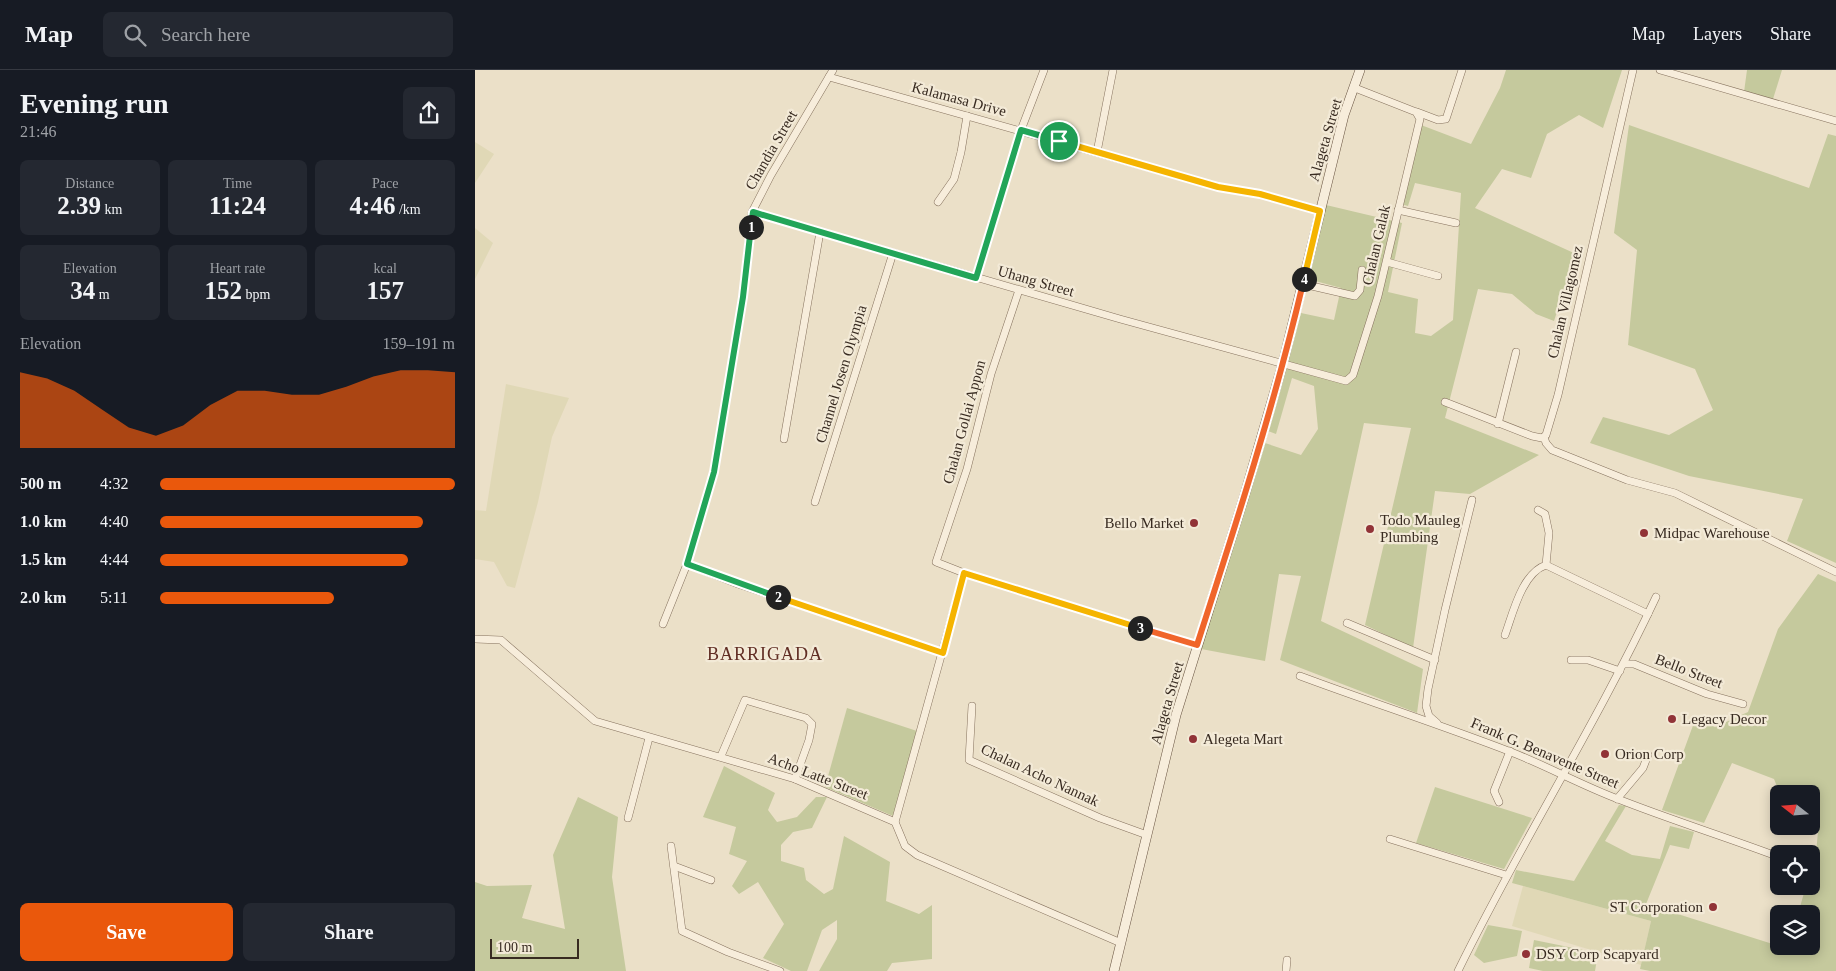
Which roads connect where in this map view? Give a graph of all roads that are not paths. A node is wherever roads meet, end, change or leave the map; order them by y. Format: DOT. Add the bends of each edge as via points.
graph roads {
  1 [pos="1044,70"];
  2 [pos="1113,70"];
  3 [pos="1360,70"];
  4 [pos="1462,70"];
  5 [pos="1633,70"];
  6 [pos="1660,70"];
  7 [pos="831,73"];
  8 [pos="1355,88"];
  9 [pos="1416,112"];
  10 [pos="967,116"];
  11 [pos="1836,121"];
  12 [pos="1021,130"];
  13 [pos="1097,152"];
  14 [pos="938,202"];
  15 [pos="1398,210"];
  16 [pos="1320,211"];
  17 [pos="753,212"];
  18 [pos="1456,223"];
  19 [pos="820,232"];
  20 [pos="893,253"];
  21 [pos="1387,262"];
  22 [pos="1362,270"];
  23 [pos="1439,276"];
  24 [pos="976,278"];
  25 [pos="1303,284"];
  26 [pos="1019,290"];
  27 [pos="1516,352"];
  28 [pos="1283,362"];
  29 [pos="1445,402"];
  30 [pos="1498,424"];
  31 [pos="1544,437"];
  32 [pos="784,439"];
  33 [pos="1472,500"];
  34 [pos="815,502"];
  35 [pos="1538,510"];
  36 [pos="687,564"];
  37 [pos="1546,564"];
  38 [pos="1836,572"];
  39 [pos="964,573"];
  40 [pos="1656,597"];
  41 [pos="1648,614"];
  42 [pos="663,624"];
  43 [pos="1347,624"];
  44 [pos="1505,635"];
  45 [pos="475,640"];
  46 [pos="1197,645"];
  47 [pos="943,653"];
  48 [pos="1435,660"];
  49 [pos="1571,660"];
  50 [pos="1624,664"];
  51 [pos="1620,671"];
  52 [pos="1300,676"];
  53 [pos="1743,704"];
  54 [pos="972,706"];
  55 [pos="1439,725"];
  56 [pos="649,738"];
  57 [pos="1510,751"];
  58 [pos="1648,755"];
  59 [pos="721,756"];
  60 [pos="1563,776"];
  61 [pos="795,779"];
  62 [pos="1617,799"];
  63 [pos="1499,802"];
  64 [pos="627,818"];
  65 [pos="895,822"];
  66 [pos="1147,835"];
  67 [pos="1390,839"];
  68 [pos="671,846"];
  69 [pos="1770,853"];
  70 [pos="674,866"];
  71 [pos="1506,875"];
  72 [pos="711,880"];
  73 [pos="1121,943"];
  74 [pos="1287,960"];
  75 [pos="780,971"];
  76 [pos="1113,971"];
  77 [pos="1286,971"];
  78 [pos="1458,971"];
  1 -- 12 [label="street"];
  2 -- 13 [label="street"];
  3 -- 8 [label="main road, Alageta Street"];
  4 -- 9 [label="street" via="1446,119 1437,120"];
  5 -- 31 [label="street, Chalan Villagomez" via="1558,395"];
  6 -- 11 [label="street"];
  7 -- 10 [label="street, Kalamasa Drive"];
  7 -- 17 [label="street, Chandia Street"];
  8 -- 9 [label="street"];
  8 -- 16 [label="main road, Alageta Street" via="1344,115"];
  9 -- 15 [label="street, Chalan Galak" via="1420,119"];
  10 -- 12 [label="street, Kalamasa Drive"];
  10 -- 14 [label="street" via="953,179"];
  12 -- 13 [label="street, Kalamasa Drive"];
  12 -- 24 [label="street"];
  13 -- 16 [label="street, Kalamasa Drive" via="1218,187 1260,194"];
  15 -- 18 [label="street"];
  15 -- 21 [label="street, Chalan Galak"];
  16 -- 25 [label="main road, Alageta Street"];
  17 -- 19 [label="street, Uhang Street"];
  17 -- 36 [label="street, Chandia Street" via="743,297 714,472"];
  19 -- 20 [label="street, Uhang Street"];
  19 -- 32 [label="street"];
  20 -- 24 [label="street, Uhang Street"];
  20 -- 34 [label="street, Channel Josen Olympia"];
  21 -- 23 [label="street"];
  21 -- 28 [label="street, Chalan Galak" via="1364,344 1349,380 1341,381"];
  22 -- 25 [label="street" via="1360,290 1355,296"];
  24 -- 26 [label="street, Uhang Street"];
  25 -- 28 [label="main road, Alageta Street"];
  26 -- 28 [label="street, Uhang Street"];
  26 -- 39 [label="street, Chalan Gollai Appon" via="994,366 967,470 936,562"];
  27 -- 30 [label="street"];
  28 -- 46 [label="main road, Alageta Street"];
  29 -- 30 [label="street"];
  30 -- 31 [label="street"];
  31 -- 38 [label="street" via="1552,450 1627,480 1675,493"];
  33 -- 48 [label="street"];
  35 -- 37 [label="street" via="1545,514 1549,523"];
  36 -- 42 [label="street, Chandia Street"];
  36 -- 47 [label="street"];
  37 -- 41 [label="street"];
  37 -- 44 [label="street" via="1535,570 1527,582"];
  39 -- 46 [label="street"];
  39 -- 47 [label="street"];
  40 -- 41 [label="street"];
  41 -- 50 [label="street"];
  43 -- 48 [label="street"];
  45 -- 56 [label="street, Acho Latte Street" via="501,640 595,721"];
  46 -- 66 [label="main road, Alageta Street" via="1174,722"];
  47 -- 65 [label="street"];
  48 -- 55 [label="street" via="1426,706 1429,716"];
  49 -- 51 [label="street" via="1588,660"];
  50 -- 51 [label="street"];
  50 -- 53 [label="street, Bello Street" via="1634,664 1707,694"];
  51 -- 60 [label="street"];
  52 -- 55 [label="street, Frank G. Benavente Street"];
  54 -- 66 [label="street, Chalan Acho Nannak" via="969,760 1100,818"];
  55 -- 57 [label="street, Frank G. Benavente Street"];
  56 -- 59 [label="street, Acho Latte Street"];
  56 -- 64 [label="street"];
  57 -- 60 [label="street, Frank G. Benavente Street"];
  57 -- 63 [label="street" via="1494,791"];
  58 -- 62 [label="street" via="1643,768"];
  59 -- 61 [label="street, Acho Latte Street"];
  59 -- 61 [label="street" via="745,700 806,718 812,724"];
  60 -- 62 [label="street, Frank G. Benavente Street"];
  60 -- 71 [label="street"];
  61 -- 65 [label="street, Acho Latte Street"];
  62 -- 69 [label="street, Frank G. Benavente Street"];
  65 -- 73 [label="street" via="905,846 917,855"];
  66 -- 73 [label="main road, Alageta Street"];
  67 -- 71 [label="street"];
  68 -- 70 [label="street"];
  70 -- 72 [label="street"];
  70 -- 75 [label="street" via="682,930 728,952"];
  71 -- 78 [label="street"];
  73 -- 76 [label="main road, Alageta Street"];
  74 -- 77 [label="street"];
}
